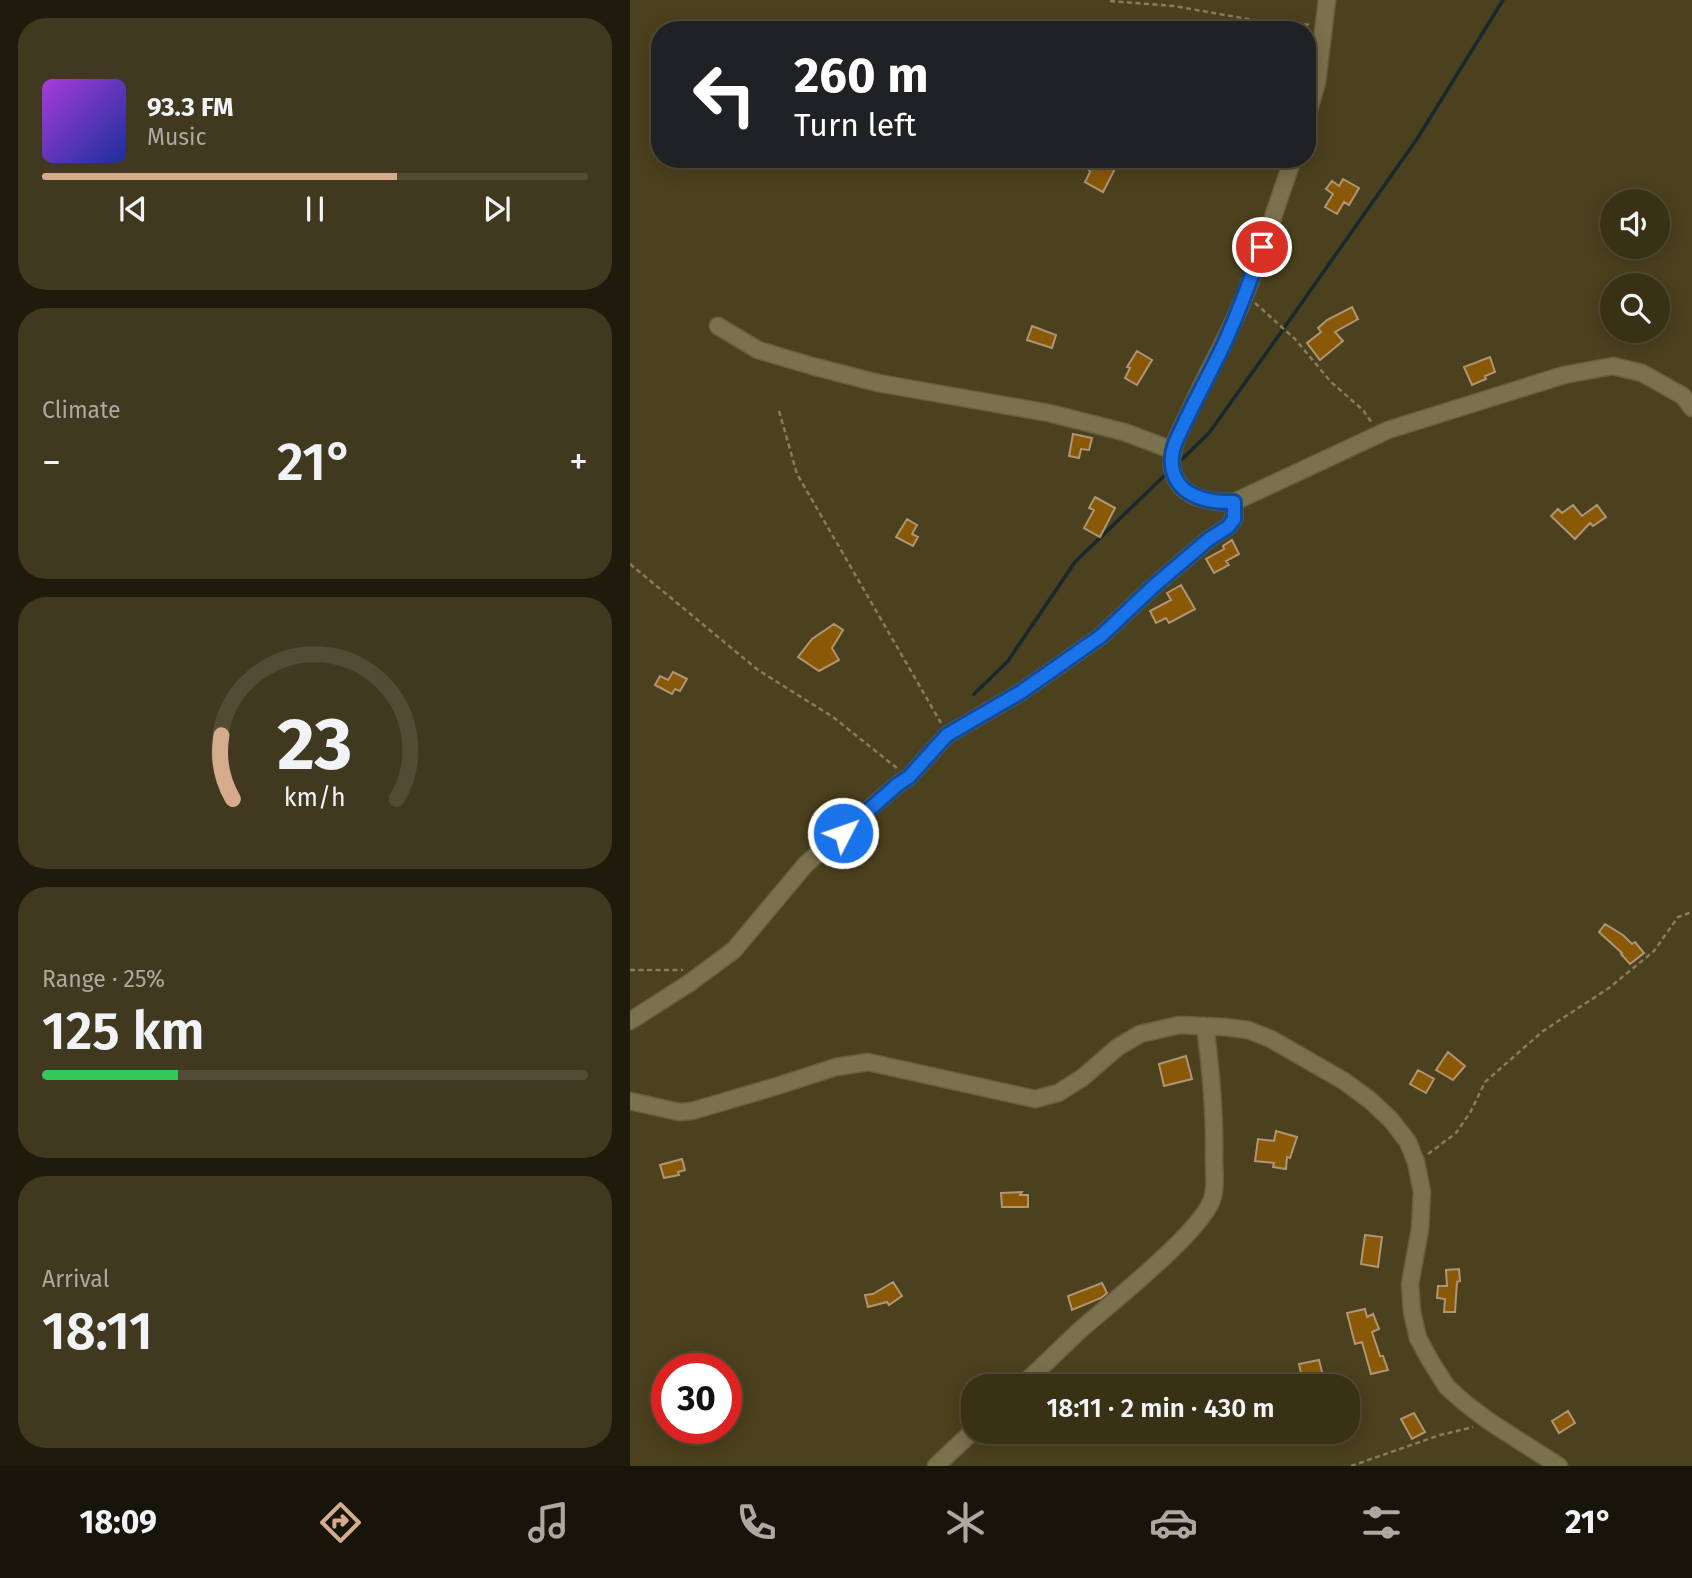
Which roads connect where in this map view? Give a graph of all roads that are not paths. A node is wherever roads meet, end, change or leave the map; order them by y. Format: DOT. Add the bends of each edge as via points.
graph roads {
  1 [pos="1327,0"];
  2 [pos="1316,86"];
  3 [pos="1290,168"];
  4 [pos="718,326"];
  5 [pos="1692,408"];
  6 [pos="1172,450"];
  7 [pos="1234,502"];
  8 [pos="630,1021"];
  9 [pos="1205,1026"];
  10 [pos="630,1101"];
  11 [pos="1034,1374"];
  12 [pos="961,1442"];
  13 [pos="936,1466"];
  14 [pos="1559,1466"];
  1 -- 2 [label="street"];
  3 -- 6 [label="street" via="1245,293"];
  4 -- 6 [label="street" via="758,350 812,366 878,383 1049,413"];
  5 -- 7 [label="street" via="1683,396 1642,373 1613,366 1564,375 1381,434"];
  6 -- 7 [label="street" via="1176,481 1183,488 1215,503"];
  7 -- 8 [label="street" via="1234,519 1228,527 1155,585 1101,636 1021,692 947,735 909,777 806,864 734,950"];
  9 -- 10 [label="street" via="1179,1025 1140,1034 1058,1093 1035,1099 867,1062 836,1067 692,1111"];
  9 -- 11 [label="street" via="1213,1092 1214,1195 1210,1207 1151,1269"];
  9 -- 14 [label="street" via="1248,1030 1271,1039 1344,1081 1391,1120 1408,1142 1422,1192 1410,1284 1418,1338 1447,1387 1490,1423"];
  12 -- 13 [label="street"];
}
